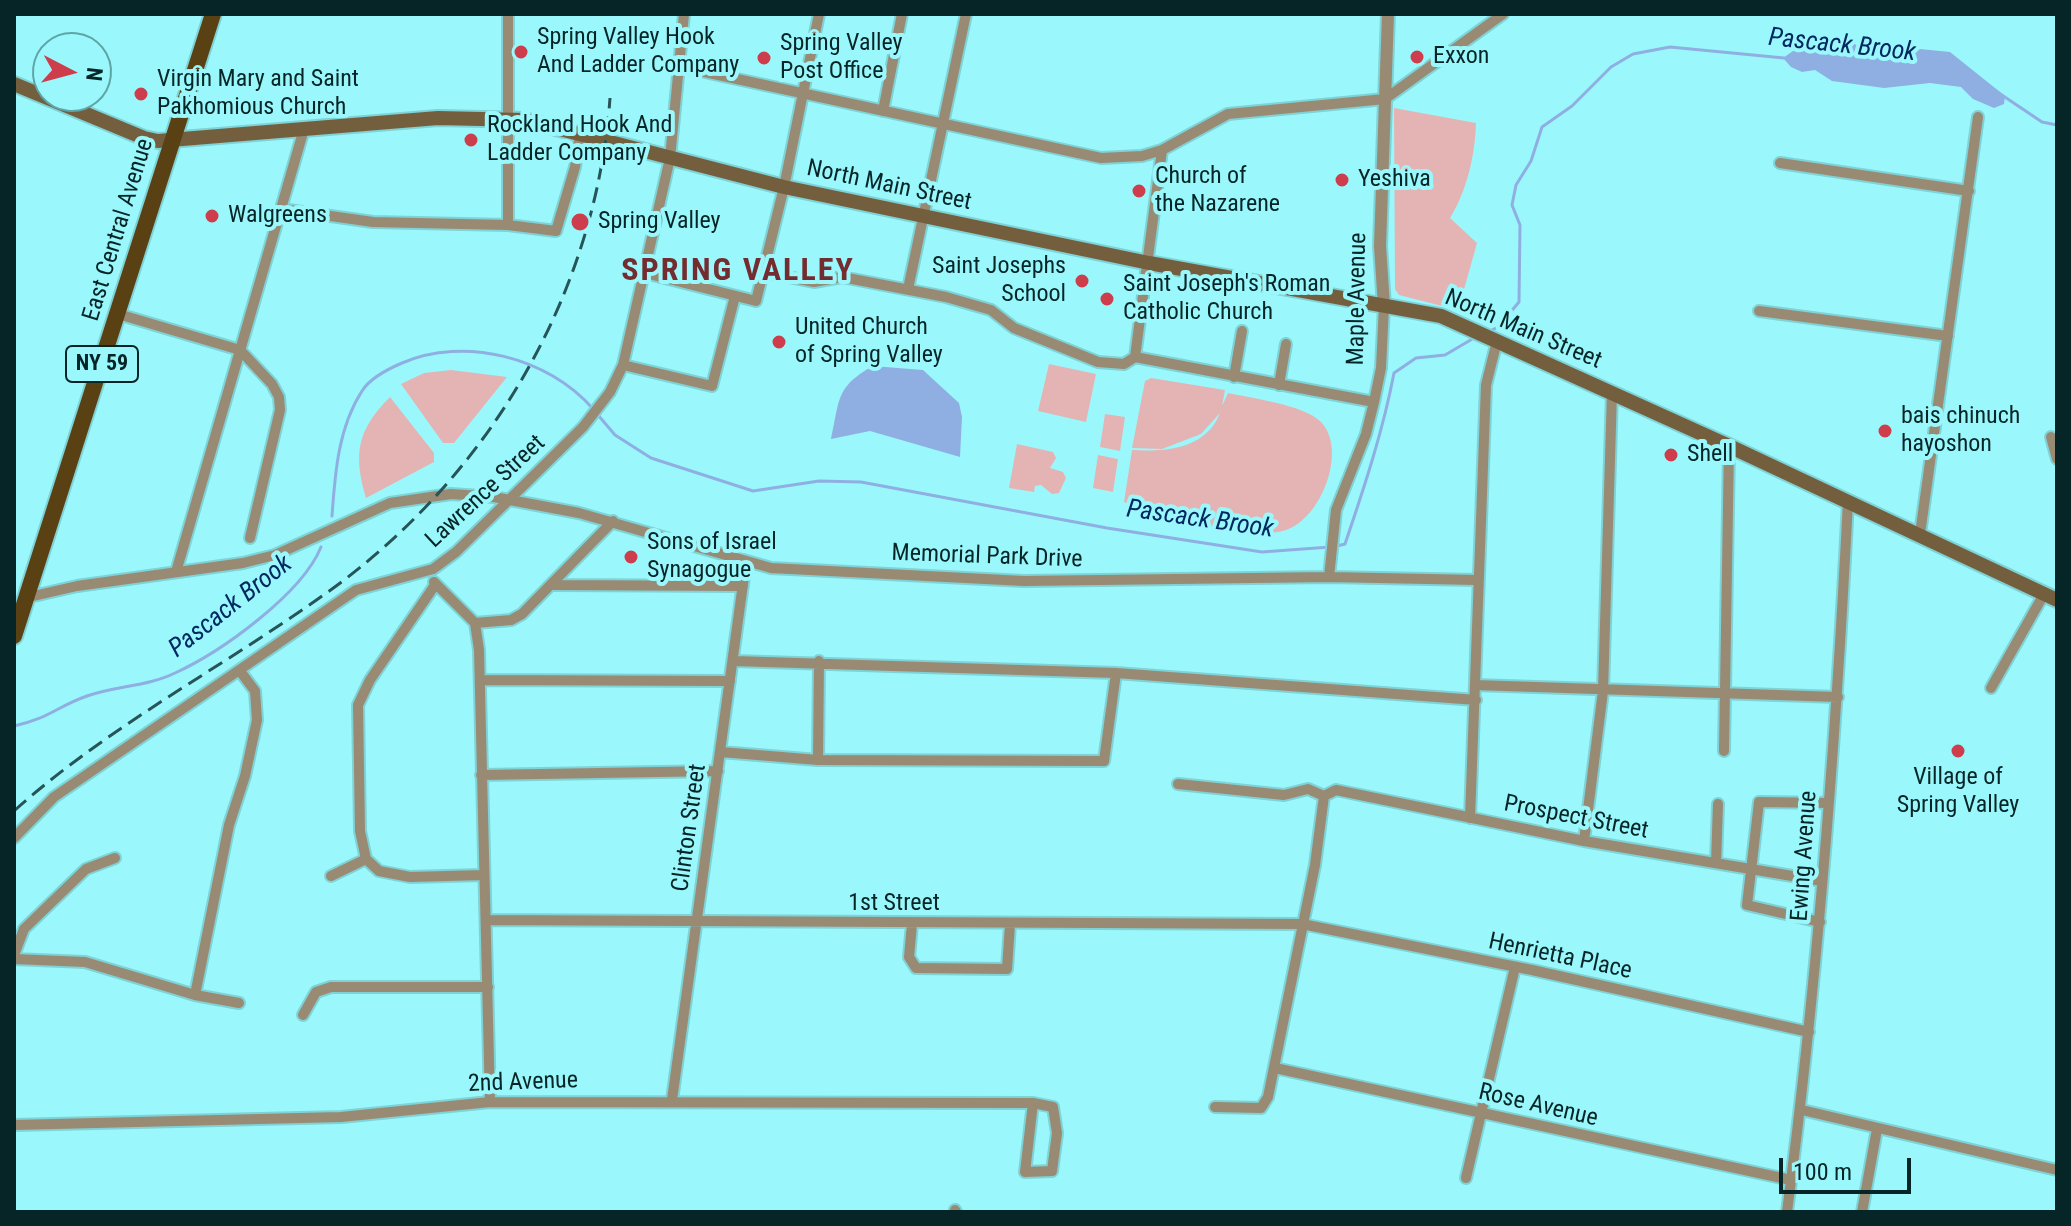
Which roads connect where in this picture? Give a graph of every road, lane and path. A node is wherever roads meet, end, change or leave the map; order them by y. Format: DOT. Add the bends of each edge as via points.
graph roads {
  1 [pos="213,14"];
  2 [pos="506,14"];
  3 [pos="684,14"];
  4 [pos="819,14"];
  5 [pos="902,14"];
  6 [pos="966,14"];
  7 [pos="1388,14"];
  8 [pos="1499,15"];
  9 [pos="677,66"];
  10 [pos="14,84"];
  11 [pos="802,94"];
  12 [pos="1385,99"];
  13 [pos="883,111"];
  14 [pos="1978,117"];
  15 [pos="507,118"];
  16 [pos="943,124"];
  17 [pos="304,129"];
  18 [pos="593,137"];
  19 [pos="172,140"];
  20 [pos="1162,150"];
  21 [pos="670,158"];
  22 [pos="1780,163"];
  23 [pos="784,187"];
  24 [pos="1969,191"];
  25 [pos="281,209"];
  26 [pos="924,216"];
  27 [pos="508,225"];
  28 [pos="1149,263"];
  29 [pos="763,272"];
  30 [pos="645,273"];
  31 [pos="908,289"];
  32 [pos="735,296"];
  33 [pos="1384,306"];
  34 [pos="1759,311"];
  35 [pos="118,314"];
  36 [pos="1242,331"];
  37 [pos="1488,336"];
  38 [pos="1948,336"];
  39 [pos="1286,344"];
  40 [pos="240,350"];
  41 [pos="1135,357"];
  42 [pos="623,365"];
  43 [pos="1234,377"];
  44 [pos="1279,385"];
  45 [pos="1612,392"];
  46 [pos="1374,402"];
  47 [pos="2051,437"];
  48 [pos="1729,446"];
  49 [pos="2057,459"];
  50 [pos="506,500"];
  51 [pos="1848,501"];
  52 [pos="613,521"];
  53 [pos="1920,534"];
  54 [pos="250,538"];
  55 [pos="746,562"];
  56 [pos="433,569"];
  57 [pos="176,572"];
  58 [pos="1329,577"];
  59 [pos="1477,580"];
  60 [pos="435,585"];
  61 [pos="554,585"];
  62 [pos="743,586"];
  63 [pos="2051,597"];
  64 [pos="22,600"];
  65 [pos="475,623"];
  66 [pos="14,636"];
  67 [pos="734,661"];
  68 [pos="819,661"];
  69 [pos="240,671"];
  70 [pos="1116,673"];
  71 [pos="480,680"];
  72 [pos="730,681"];
  73 [pos="1475,685"];
  74 [pos="1991,688"];
  75 [pos="1603,691"];
  76 [pos="1722,695"];
  77 [pos="1838,697"];
  78 [pos="1476,700"];
  79 [pos="1724,751"];
  80 [pos="721,752"];
  81 [pos="818,760"];
  82 [pos="718,771"];
  83 [pos="481,775"];
  84 [pos="1178,784"];
  85 [pos="1324,796"];
  86 [pos="1829,803"];
  87 [pos="1718,804"];
  88 [pos="1470,818"];
  89 [pos="14,838"];
  90 [pos="1584,841"];
  91 [pos="115,858"];
  92 [pos="366,859"];
  93 [pos="1716,863"];
  94 [pos="1752,869"];
  95 [pos="483,875"];
  96 [pos="331,876"];
  97 [pos="1822,881"];
  98 [pos="486,920"];
  99 [pos="1820,922"];
  100 [pos="697,924"];
  101 [pos="912,924"];
  102 [pos="1010,924"];
  103 [pos="1302,924"];
  104 [pos="14,957"];
  105 [pos="1515,967"];
  106 [pos="488,987"];
  107 [pos="195,995"];
  108 [pos="239,1003"];
  109 [pos="303,1015"];
  110 [pos="1809,1032"];
  111 [pos="1275,1068"];
  112 [pos="672,1100"];
  113 [pos="490,1102"];
  114 [pos="1033,1103"];
  115 [pos="1215,1107"];
  116 [pos="1802,1110"];
  117 [pos="1480,1113"];
  118 [pos="14,1125"];
  119 [pos="1877,1129"];
  120 [pos="2057,1170"];
  121 [pos="1466,1178"];
  122 [pos="1791,1180"];
  123 [pos="1787,1212"];
  124 [pos="1862,1212"];
  1 -- 19 [label="main road, East Central Avenue / NY 59"];
  2 -- 15 [label="street"];
  3 -- 9 [label="street, Lawrence Street"];
  4 -- 11 [label="street"];
  5 -- 13 [label="street"];
  6 -- 16 [label="street"];
  7 -- 12 [label="street, Maple Avenue"];
  8 -- 12 [label="street"];
  9 -- 11 [label="street"];
  9 -- 21 [label="street, Lawrence Street"];
  10 -- 19 [label="main road, North Main Street" via="144,138"];
  11 -- 13 [label="street"];
  11 -- 23 [label="street"];
  12 -- 20 [label="street" via="1228,114"];
  12 -- 33 [label="street, Maple Avenue" via="1380,246"];
  13 -- 16 [label="street"];
  14 -- 24 [label="street"];
  15 -- 17 [label="main road, North Main Street"];
  15 -- 18 [label="main road, North Main Street"];
  15 -- 27 [label="street"];
  16 -- 20 [label="street" via="1101,158"];
  16 -- 26 [label="street"];
  17 -- 19 [label="main road, North Main Street"];
  17 -- 25 [label="street"];
  18 -- 21 [label="main road, North Main Street"];
  18 -- 27 [label="street" via="575,167 556,231"];
  19 -- 35 [label="main road, East Central Avenue / NY 59"];
  20 -- 28 [label="street"];
  21 -- 23 [label="main road, North Main Street"];
  21 -- 30 [label="street, Lawrence Street"];
  22 -- 24 [label="street"];
  23 -- 26 [label="main road, North Main Street"];
  23 -- 29 [label="street"];
  24 -- 38 [label="street"];
  25 -- 27 [label="street" via="373,222"];
  25 -- 40 [label="street"];
  26 -- 28 [label="main road, North Main Street"];
  26 -- 31 [label="street"];
  28 -- 33 [label="main road, North Main Street"];
  28 -- 41 [label="street"];
  29 -- 31 [label="street" via="814,282 842,277"];
  29 -- 32 [label="street" via="756,301"];
  30 -- 32 [label="street"];
  30 -- 42 [label="street, Lawrence Street"];
  31 -- 41 [label="street" via="991,310 1014,328 1098,362 1124,364"];
  32 -- 42 [label="street" via="712,386"];
  33 -- 37 [label="main road, North Main Street" via="1441,316"];
  33 -- 46 [label="street, Maple Avenue"];
  34 -- 38 [label="street"];
  35 -- 40 [label="street"];
  35 -- 64 [label="main road, East Central Avenue / NY 59"];
  36 -- 43 [label="street"];
  37 -- 45 [label="main road, North Main Street"];
  37 -- 59 [label="street"];
  38 -- 53 [label="street"];
  39 -- 44 [label="street"];
  40 -- 54 [label="street" via="272,384 280,410"];
  40 -- 57 [label="street"];
  41 -- 43 [label="street"];
  42 -- 50 [label="street, Lawrence Street" via="583,427"];
  43 -- 44 [label="street"];
  44 -- 46 [label="street"];
  45 -- 48 [label="main road, North Main Street"];
  45 -- 75 [label="street"];
  46 -- 58 [label="street, Maple Avenue" via="1336,510"];
  47 -- 49 [label="street"];
  48 -- 51 [label="main road, North Main Street"];
  48 -- 76 [label="street"];
  50 -- 52 [label="street, Memorial Park Drive"];
  50 -- 56 [label="street, Lawrence Street"];
  50 -- 57 [label="street, Memorial Park Drive" via="451,494 407,499 275,555"];
  51 -- 53 [label="main road, North Main Street"];
  51 -- 77 [label="street, Ewing Avenue"];
  52 -- 55 [label="street, Memorial Park Drive"];
  52 -- 61 [label="street"];
  53 -- 63 [label="main road, North Main Street"];
  55 -- 58 [label="street, Memorial Park Drive" via="786,570 1024,581"];
  55 -- 62 [label="street, Clinton Street"];
  56 -- 60 [label="street"];
  56 -- 69 [label="street, Lawrence Street" via="356,590"];
  57 -- 64 [label="street, Memorial Park Drive" via="49,590"];
  58 -- 59 [label="street, Memorial Park Drive"];
  59 -- 73 [label="street"];
  60 -- 65 [label="street"];
  60 -- 92 [label="street" via="358,705 360,831"];
  61 -- 62 [label="street"];
  61 -- 65 [label="street" via="511,620"];
  62 -- 67 [label="street, Clinton Street"];
  63 -- 74 [label="street"];
  64 -- 66 [label="main road, NY 59"];
  65 -- 71 [label="street"];
  67 -- 68 [label="street"];
  67 -- 72 [label="street, Clinton Street"];
  68 -- 70 [label="street"];
  68 -- 81 [label="street"];
  69 -- 89 [label="street, Lawrence Street" via="54,797"];
  69 -- 107 [label="street" via="255,691 257,720 229,825"];
  70 -- 78 [label="street"];
  70 -- 81 [label="street" via="1104,761"];
  71 -- 72 [label="street"];
  71 -- 83 [label="street"];
  72 -- 80 [label="street, Clinton Street"];
  73 -- 75 [label="street"];
  73 -- 78 [label="street"];
  75 -- 76 [label="street"];
  75 -- 90 [label="street"];
  76 -- 77 [label="street"];
  76 -- 79 [label="street"];
  77 -- 86 [label="street, Ewing Avenue"];
  78 -- 88 [label="street"];
  80 -- 81 [label="street"];
  80 -- 82 [label="street, Clinton Street"];
  82 -- 83 [label="street"];
  82 -- 100 [label="street, Clinton Street"];
  83 -- 95 [label="street"];
  84 -- 85 [label="street, Prospect Street" via="1284,795 1308,789"];
  85 -- 88 [label="street, Prospect Street" via="1336,790"];
  85 -- 103 [label="street"];
  86 -- 94 [label="street" via="1759,802"];
  86 -- 97 [label="street, Ewing Avenue"];
  87 -- 93 [label="street"];
  88 -- 90 [label="street, Prospect Street"];
  90 -- 93 [label="street, Prospect Street"];
  91 -- 104 [label="street" via="86,869 24,929"];
  92 -- 95 [label="street" via="379,871 410,877"];
  92 -- 96 [label="street"];
  93 -- 94 [label="street, Prospect Street"];
  94 -- 97 [label="street, Prospect Street"];
  94 -- 99 [label="street" via="1747,905"];
  95 -- 98 [label="street"];
  97 -- 99 [label="street, Ewing Avenue"];
  98 -- 100 [label="street, 1st Street"];
  98 -- 106 [label="street"];
  99 -- 110 [label="street, Ewing Avenue"];
  100 -- 101 [label="street, 1st Street"];
  100 -- 112 [label="street, Clinton Street"];
  101 -- 102 [label="street, 1st Street"];
  101 -- 102 [label="street" via="909,957 916,968 1007,969"];
  102 -- 103 [label="street, 1st Street"];
  103 -- 105 [label="street, Henrietta Place"];
  103 -- 111 [label="street"];
  104 -- 107 [label="street" via="85,962"];
  105 -- 110 [label="street, Henrietta Place"];
  105 -- 117 [label="street"];
  106 -- 109 [label="street" via="331,987 316,992"];
  106 -- 113 [label="street"];
  107 -- 108 [label="street"];
  110 -- 116 [label="street, Ewing Avenue"];
  111 -- 115 [label="street" via="1261,1108"];
  111 -- 117 [label="street, Rose Avenue"];
  112 -- 113 [label="street, 2nd Avenue"];
  112 -- 114 [label="street, 2nd Avenue"];
  113 -- 118 [label="street, 2nd Avenue" via="341,1117"];
  114 -- 114 [label="street" via="1025,1172 1052,1171 1057,1133 1053,1107"];
  116 -- 119 [label="street"];
  116 -- 122 [label="street, Ewing Avenue"];
  117 -- 121 [label="street"];
  117 -- 122 [label="street, Rose Avenue"];
  119 -- 120 [label="street"];
  119 -- 124 [label="street"];
  122 -- 123 [label="street, Ewing Avenue"];
}
